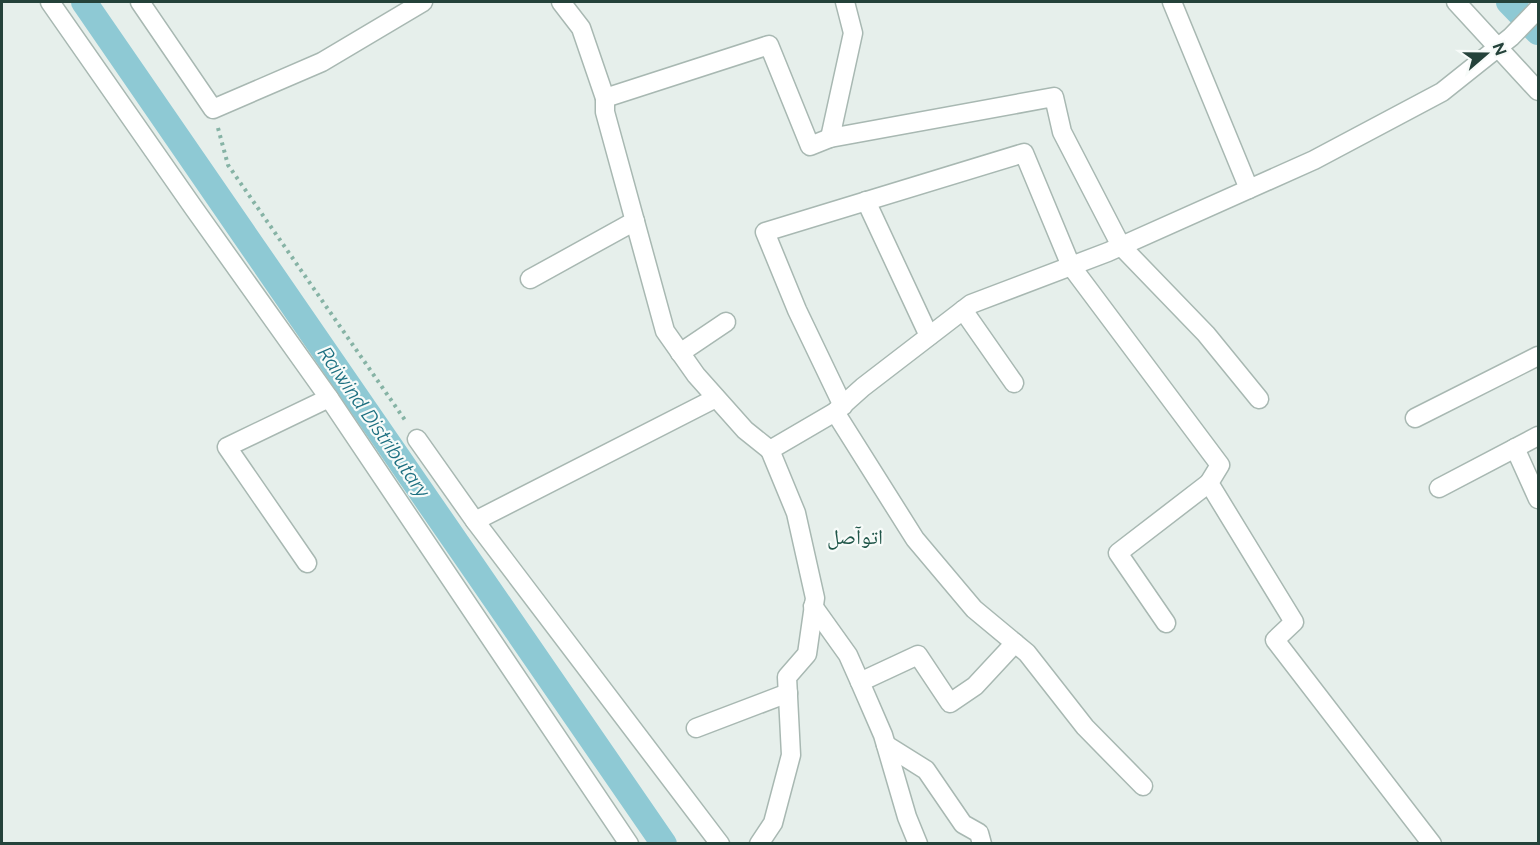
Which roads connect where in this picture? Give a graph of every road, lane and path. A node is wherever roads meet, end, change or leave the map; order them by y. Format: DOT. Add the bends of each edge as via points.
graph roads {
  1 [pos="50,2"];
  2 [pos="140,2"];
  3 [pos="423,2"];
  4 [pos="561,2"];
  5 [pos="845,2"];
  6 [pos="1172,2"];
  7 [pos="1456,2"];
  8 [pos="1539,9"];
  9 [pos="1505,42"];
  10 [pos="1539,91"];
  11 [pos="605,98"];
  12 [pos="213,109"];
  13 [pos="830,138"];
  14 [pos="1249,189"];
  15 [pos="866,201"];
  16 [pos="635,220"];
  17 [pos="1121,246"];
  18 [pos="1071,266"];
  19 [pos="530,279"];
  20 [pos="963,310"];
  21 [pos="726,322"];
  22 [pos="929,336"];
  23 [pos="680,352"];
  24 [pos="1539,356"];
  25 [pos="1014,383"];
  26 [pos="329,398"];
  27 [pos="716,398"];
  28 [pos="1259,399"];
  29 [pos="839,409"];
  30 [pos="1415,418"];
  31 [pos="1539,436"];
  32 [pos="417,439"];
  33 [pos="1515,448"];
  34 [pos="770,450"];
  35 [pos="1209,483"];
  36 [pos="1439,488"];
  37 [pos="1539,499"];
  38 [pos="475,521"];
  39 [pos="307,563"];
  40 [pos="813,606"];
  41 [pos="1166,623"];
  42 [pos="1015,643"];
  43 [pos="860,682"];
  44 [pos="788,693"];
  45 [pos="696,728"];
  46 [pos="886,745"];
  47 [pos="1143,786"];
  48 [pos="629,843"];
  49 [pos="720,843"];
  50 [pos="759,843"];
  51 [pos="918,843"];
  52 [pos="982,843"];
  53 [pos="1432,843"];
  1 -- 26 [label="street"];
  2 -- 12 [label="street"];
  3 -- 12 [label="street" via="322,62"];
  4 -- 11 [label="street" via="582,28"];
  5 -- 13 [label="street" via="853,33"];
  6 -- 14 [label="street"];
  7 -- 9 [label="street"];
  8 -- 9 [label="street"];
  9 -- 10 [label="street"];
  9 -- 14 [label="street" via="1442,92 1314,160"];
  11 -- 13 [label="street" via="769,45 810,146"];
  11 -- 16 [label="street" via="605,112"];
  12 -- 32 [label="path" via="228,165"];
  13 -- 17 [label="street" via="1054,97 1062,132"];
  14 -- 17 [label="street"];
  15 -- 18 [label="street" via="1024,153"];
  15 -- 22 [label="street"];
  15 -- 29 [label="street" via="765,232"];
  16 -- 19 [label="street"];
  16 -- 23 [label="street" via="665,331"];
  17 -- 18 [label="street"];
  17 -- 28 [label="street" via="1206,334"];
  18 -- 20 [label="street"];
  18 -- 35 [label="street" via="1220,465"];
  20 -- 22 [label="street"];
  20 -- 25 [label="street"];
  21 -- 23 [label="street"];
  22 -- 29 [label="street"];
  23 -- 27 [label="street"];
  24 -- 30 [label="street"];
  26 -- 39 [label="street" via="226,447"];
  26 -- 48 [label="street"];
  27 -- 34 [label="street"];
  27 -- 38 [label="street"];
  29 -- 34 [label="street"];
  29 -- 42 [label="street" via="915,539 974,609"];
  31 -- 33 [label="street"];
  32 -- 38 [label="street"];
  33 -- 36 [label="street"];
  33 -- 37 [label="street"];
  34 -- 40 [label="street" via="795,513 815,598"];
  35 -- 41 [label="street" via="1118,553"];
  35 -- 53 [label="street" via="1294,621 1275,640"];
  38 -- 49 [label="street"];
  40 -- 43 [label="street" via="848,654"];
  40 -- 44 [label="street" via="807,654 787,677"];
  42 -- 43 [label="street" via="975,686 950,704 918,655"];
  42 -- 47 [label="street" via="1027,652 1085,727"];
  43 -- 46 [label="street"];
  44 -- 45 [label="street"];
  44 -- 50 [label="street" via="791,755 773,823"];
  46 -- 51 [label="street"];
  46 -- 52 [label="street" via="926,770 963,824 979,833"];
}
